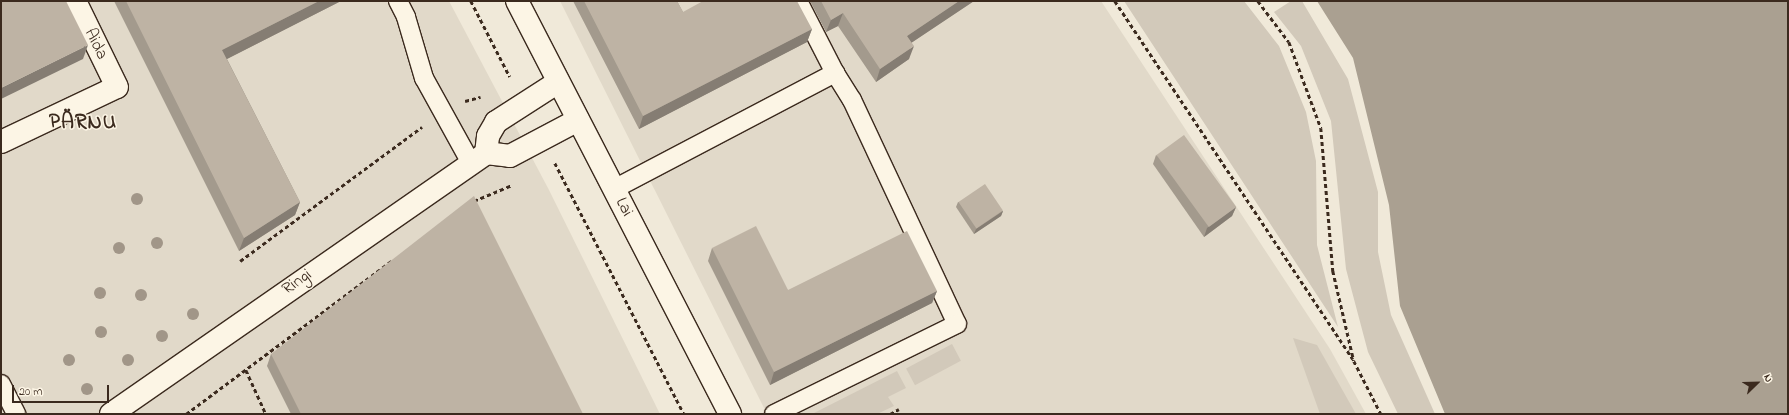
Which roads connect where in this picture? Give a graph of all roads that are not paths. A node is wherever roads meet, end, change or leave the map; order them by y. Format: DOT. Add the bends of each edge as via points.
graph roads {
  1 [pos="75,1"];
  2 [pos="398,1"];
  3 [pos="517,1"];
  4 [pos="798,1"];
  5 [pos="835,73"];
  6 [pos="558,82"];
  7 [pos="578,120"];
  8 [pos="1,142"];
  9 [pos="478,158"];
  10 [pos="614,189"];
  11 [pos="1,384"];
  12 [pos="16,414"];
  13 [pos="111,414"];
  14 [pos="730,414"];
  15 [pos="774,414"];
  1 -- 8 [label="street, Aida" via="117,87"];
  2 -- 9 [label="lane" via="406,17 424,78 443,112"];
  3 -- 6 [label="street, Lai"];
  4 -- 5 [label="lane"];
  5 -- 10 [label="lane"];
  5 -- 15 [label="lane" via="852,100 957,324"];
  6 -- 7 [label="street, Lai"];
  6 -- 9 [label="street" via="496,122"];
  7 -- 9 [label="street" via="510,156"];
  7 -- 10 [label="street, Lai"];
  9 -- 13 [label="street, Ringi"];
  10 -- 14 [label="street, Lai"];
  11 -- 12 [label="lane"];
}
